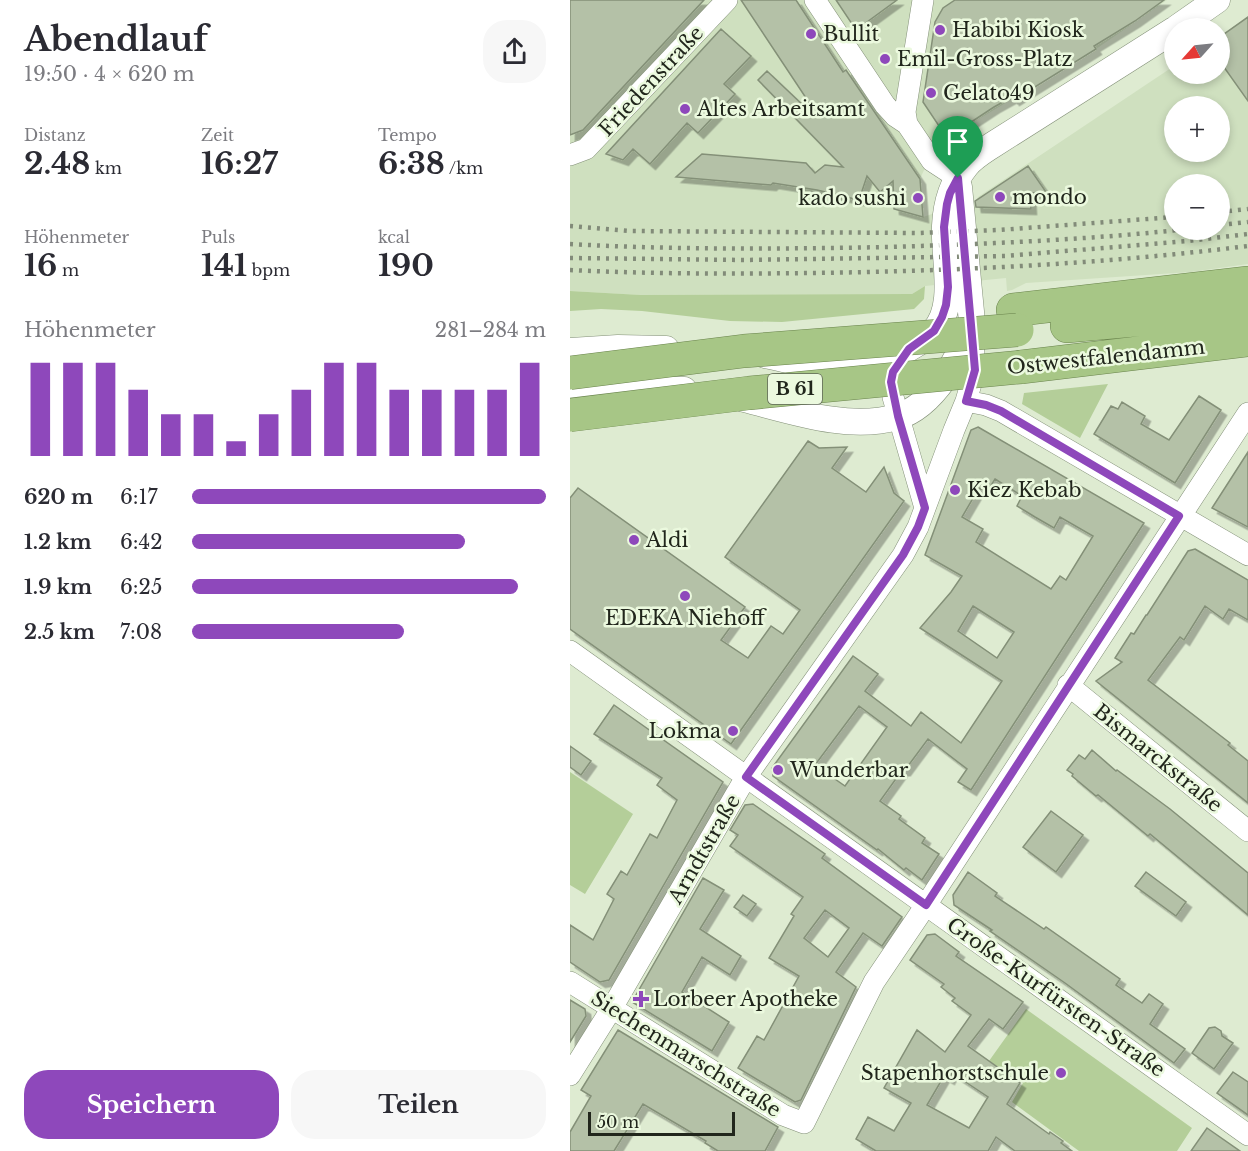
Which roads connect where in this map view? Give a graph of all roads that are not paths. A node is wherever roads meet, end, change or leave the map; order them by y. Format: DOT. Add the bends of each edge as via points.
graph roads {
  1 [pos="727,0"];
  2 [pos="815,0"];
  3 [pos="923,0"];
  4 [pos="1217,0"];
  5 [pos="1192,18"];
  6 [pos="1164,37"];
  7 [pos="908,124"];
  8 [pos="570,155"];
  9 [pos="958,178"];
  10 [pos="1248,283"];
  11 [pos="1248,310"];
  12 [pos="1015,320"];
  13 [pos="972,322"];
  14 [pos="1248,340"];
  15 [pos="909,349"];
  16 [pos="570,351"];
  17 [pos="1097,358"];
  18 [pos="1248,361"];
  19 [pos="570,373"];
  20 [pos="570,390"];
  21 [pos="966,401"];
  22 [pos="1248,413"];
  23 [pos="570,415"];
  24 [pos="898,416"];
  25 [pos="925,508"];
  26 [pos="1179,516"];
  27 [pos="1248,555"];
  28 [pos="570,651"];
  29 [pos="1068,685"];
  30 [pos="746,777"];
  31 [pos="1248,831"];
  32 [pos="926,905"];
  33 [pos="570,982"];
  34 [pos="612,1008"];
  35 [pos="570,1075"];
  36 [pos="1248,1135"];
  1 -- 8 [label="street, Friedenstraße" via="586,149"];
  2 -- 7 [label="street" via="885,105"];
  3 -- 7 [label="street" via="906,98"];
  4 -- 5 [label="street"];
  6 -- 9 [label="street" via="991,146 970,161"];
  7 -- 9 [label="street" via="932,161"];
  9 -- 13 [label="street, Arndtstraße"];
  9 -- 15 [label="street" via="950,193 944,227 946,305 934,331"];
  10 -- 12 [label="highway, B 61"];
  11 -- 12 [label="highway, Ostwestfalendamm / B 61"];
  12 -- 19 [label="highway, B 61, bridge" via="937,319 744,351"];
  13 -- 21 [label="street, Arndtstraße" via="975,370"];
  13 -- 24 [label="street, Arndtstraße" via="960,353 934,391"];
  14 -- 17 [label="highway, Ostwestfalendamm / B 61"];
  15 -- 16 [label="street" via="877,364 838,371 723,350"];
  15 -- 24 [label="street" via="893,372 891,382"];
  17 -- 18 [label="highway, B 61"];
  17 -- 23 [label="highway, Ostwestfalendamm / B 61, bridge"];
  20 -- 24 [label="street" via="696,390 831,419 858,422"];
  21 -- 25 [label="street, Arndtstraße"];
  21 -- 26 [label="street" via="1001,411"];
  22 -- 26 [label="street"];
  24 -- 25 [label="street"];
  25 -- 30 [label="street, Arndtstraße" via="903,555"];
  26 -- 27 [label="street"];
  26 -- 29 [label="street"];
  28 -- 30 [label="street, Große-Kurfürsten-Straße"];
  29 -- 31 [label="street, Bismarckstraße"];
  29 -- 32 [label="street"];
  30 -- 32 [label="street, Große-Kurfürsten-Straße"];
  30 -- 34 [label="street, Arndtstraße"];
  32 -- 34 [label="street, Siechenmarschstraße" via="874,982 804,1123 783,1115"];
  32 -- 36 [label="street, Große-Kurfürsten-Straße"];
  33 -- 34 [label="street, Siechenmarschstraße"];
  34 -- 35 [label="street, Arndtstraße"];
}
